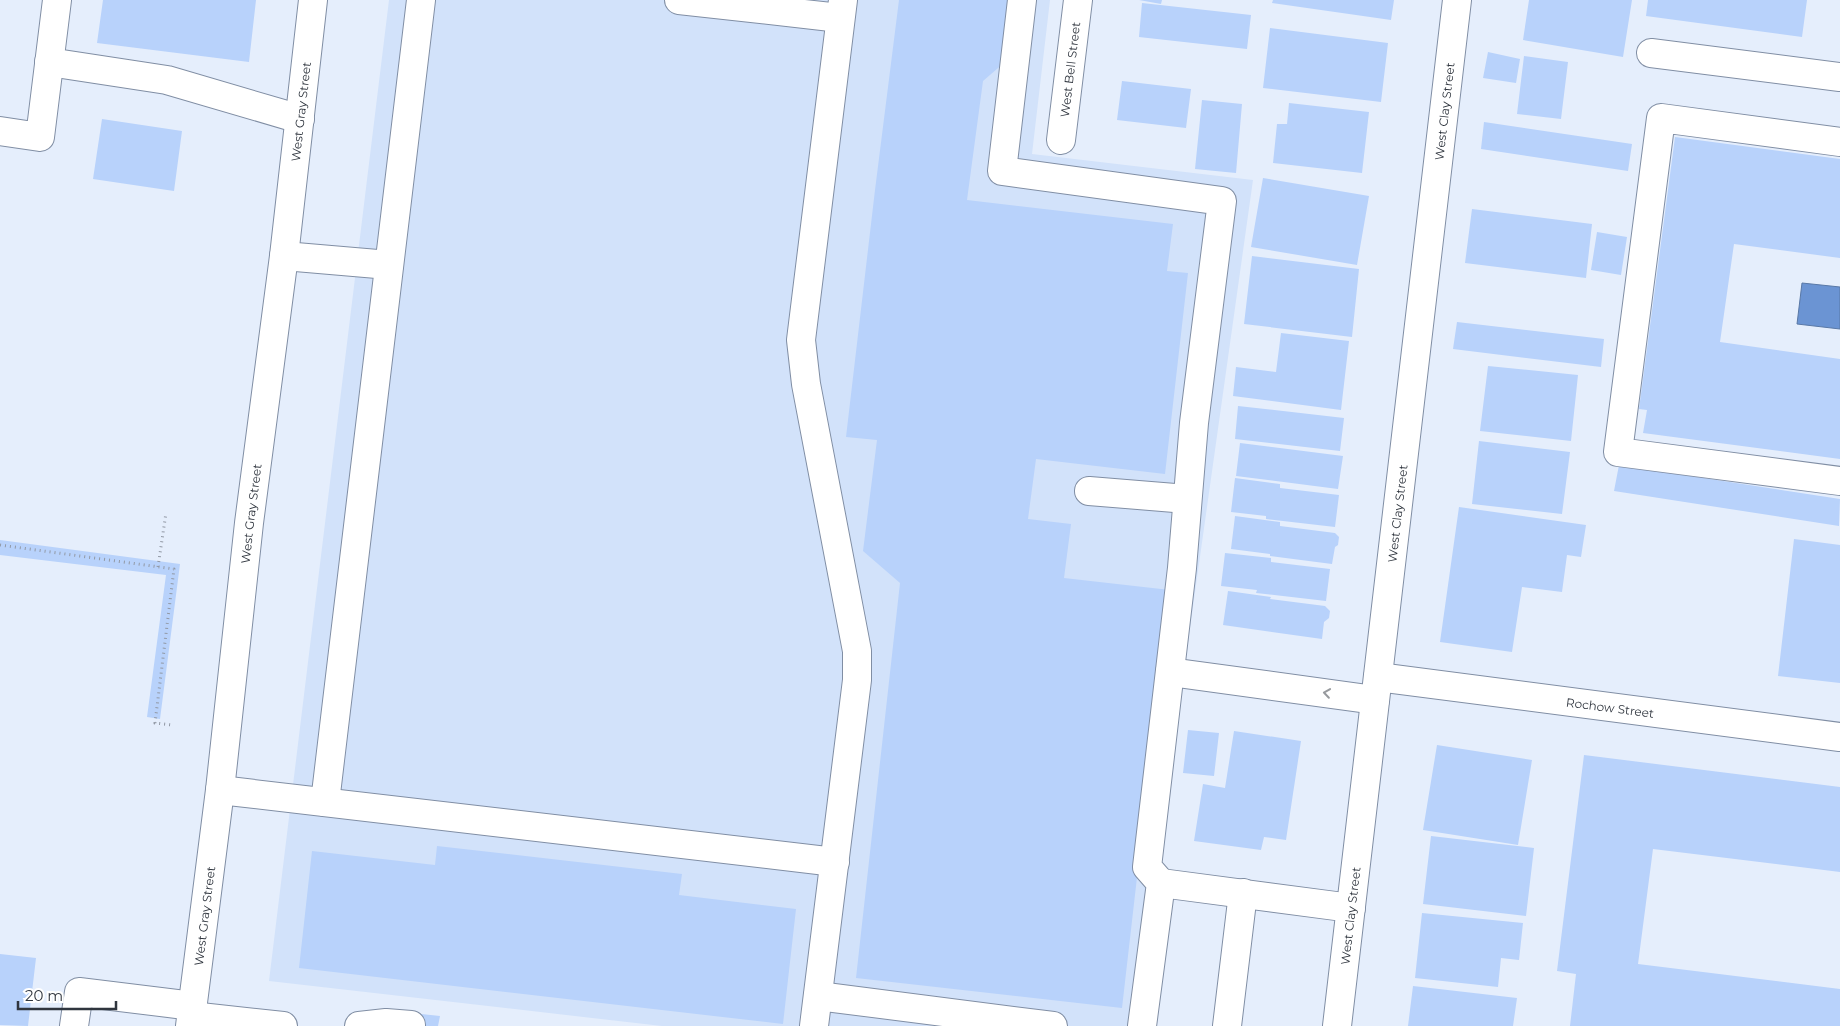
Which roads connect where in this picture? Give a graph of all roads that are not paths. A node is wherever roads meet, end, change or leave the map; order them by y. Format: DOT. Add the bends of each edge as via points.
graph roads {
  1 [pos="57,0"];
  2 [pos="314,0"];
  3 [pos="420,0"];
  4 [pos="682,0"];
  5 [pos="1022,0"];
  6 [pos="1078,0"];
  7 [pos="1458,0"];
  8 [pos="842,9"];
  9 [pos="1651,53"];
  10 [pos="49,62"];
  11 [pos="1840,77"];
  12 [pos="300,119"];
  13 [pos="0,131"];
  14 [pos="1061,140"];
  15 [pos="1840,142"];
  16 [pos="284,256"];
  17 [pos="389,265"];
  18 [pos="1840,481"];
  19 [pos="1089,491"];
  20 [pos="1187,500"];
  21 [pos="1170,672"];
  22 [pos="1377,688"];
  23 [pos="1840,737"];
  24 [pos="220,790"];
  25 [pos="325,802"];
  26 [pos="835,862"];
  27 [pos="1161,883"];
  28 [pos="1243,893"];
  29 [pos="1351,908"];
  30 [pos="818,996"];
  31 [pos="192,1016"];
  32 [pos="411,1025"];
  33 [pos="74,1026"];
  34 [pos="283,1026"];
  35 [pos="359,1026"];
  36 [pos="814,1026"];
  37 [pos="1053,1026"];
  38 [pos="1142,1026"];
  39 [pos="1227,1026"];
  40 [pos="1337,1026"];
  1 -- 10 [label="street"];
  2 -- 12 [label="street, West Gray Street"];
  3 -- 17 [label="street"];
  4 -- 8 [label="street"];
  5 -- 20 [label="street" via="1002,171 1222,201"];
  6 -- 14 [label="street, West Bell Street"];
  7 -- 22 [label="street, West Clay Street"];
  8 -- 26 [label="street" via="801,340 806,384 857,651"];
  9 -- 11 [label="street"];
  10 -- 12 [label="street" via="167,80"];
  10 -- 13 [label="street" via="40,137"];
  12 -- 16 [label="street, West Gray Street"];
  15 -- 18 [label="street" via="1661,118 1618,452"];
  16 -- 17 [label="street"];
  16 -- 24 [label="street, West Gray Street" via="249,523"];
  17 -- 25 [label="street"];
  19 -- 20 [label="street"];
  20 -- 21 [label="street"];
  22 -- 21 [label="street, Rochow Street, one-way"];
  21 -- 27 [label="street" via="1147,867"];
  22 -- 23 [label="street, Rochow Street"];
  22 -- 29 [label="street, West Clay Street"];
  24 -- 25 [label="street"];
  24 -- 31 [label="street, West Gray Street"];
  25 -- 26 [label="street"];
  26 -- 30 [label="street"];
  27 -- 28 [label="street"];
  27 -- 38 [label="street"];
  28 -- 29 [label="street"];
  28 -- 39 [label="street"];
  29 -- 40 [label="street, West Clay Street"];
  30 -- 36 [label="street"];
  30 -- 37 [label="street"];
  31 -- 33 [label="street" via="79,992"];
  31 -- 34 [label="street"];
  32 -- 35 [label="street"];
}
